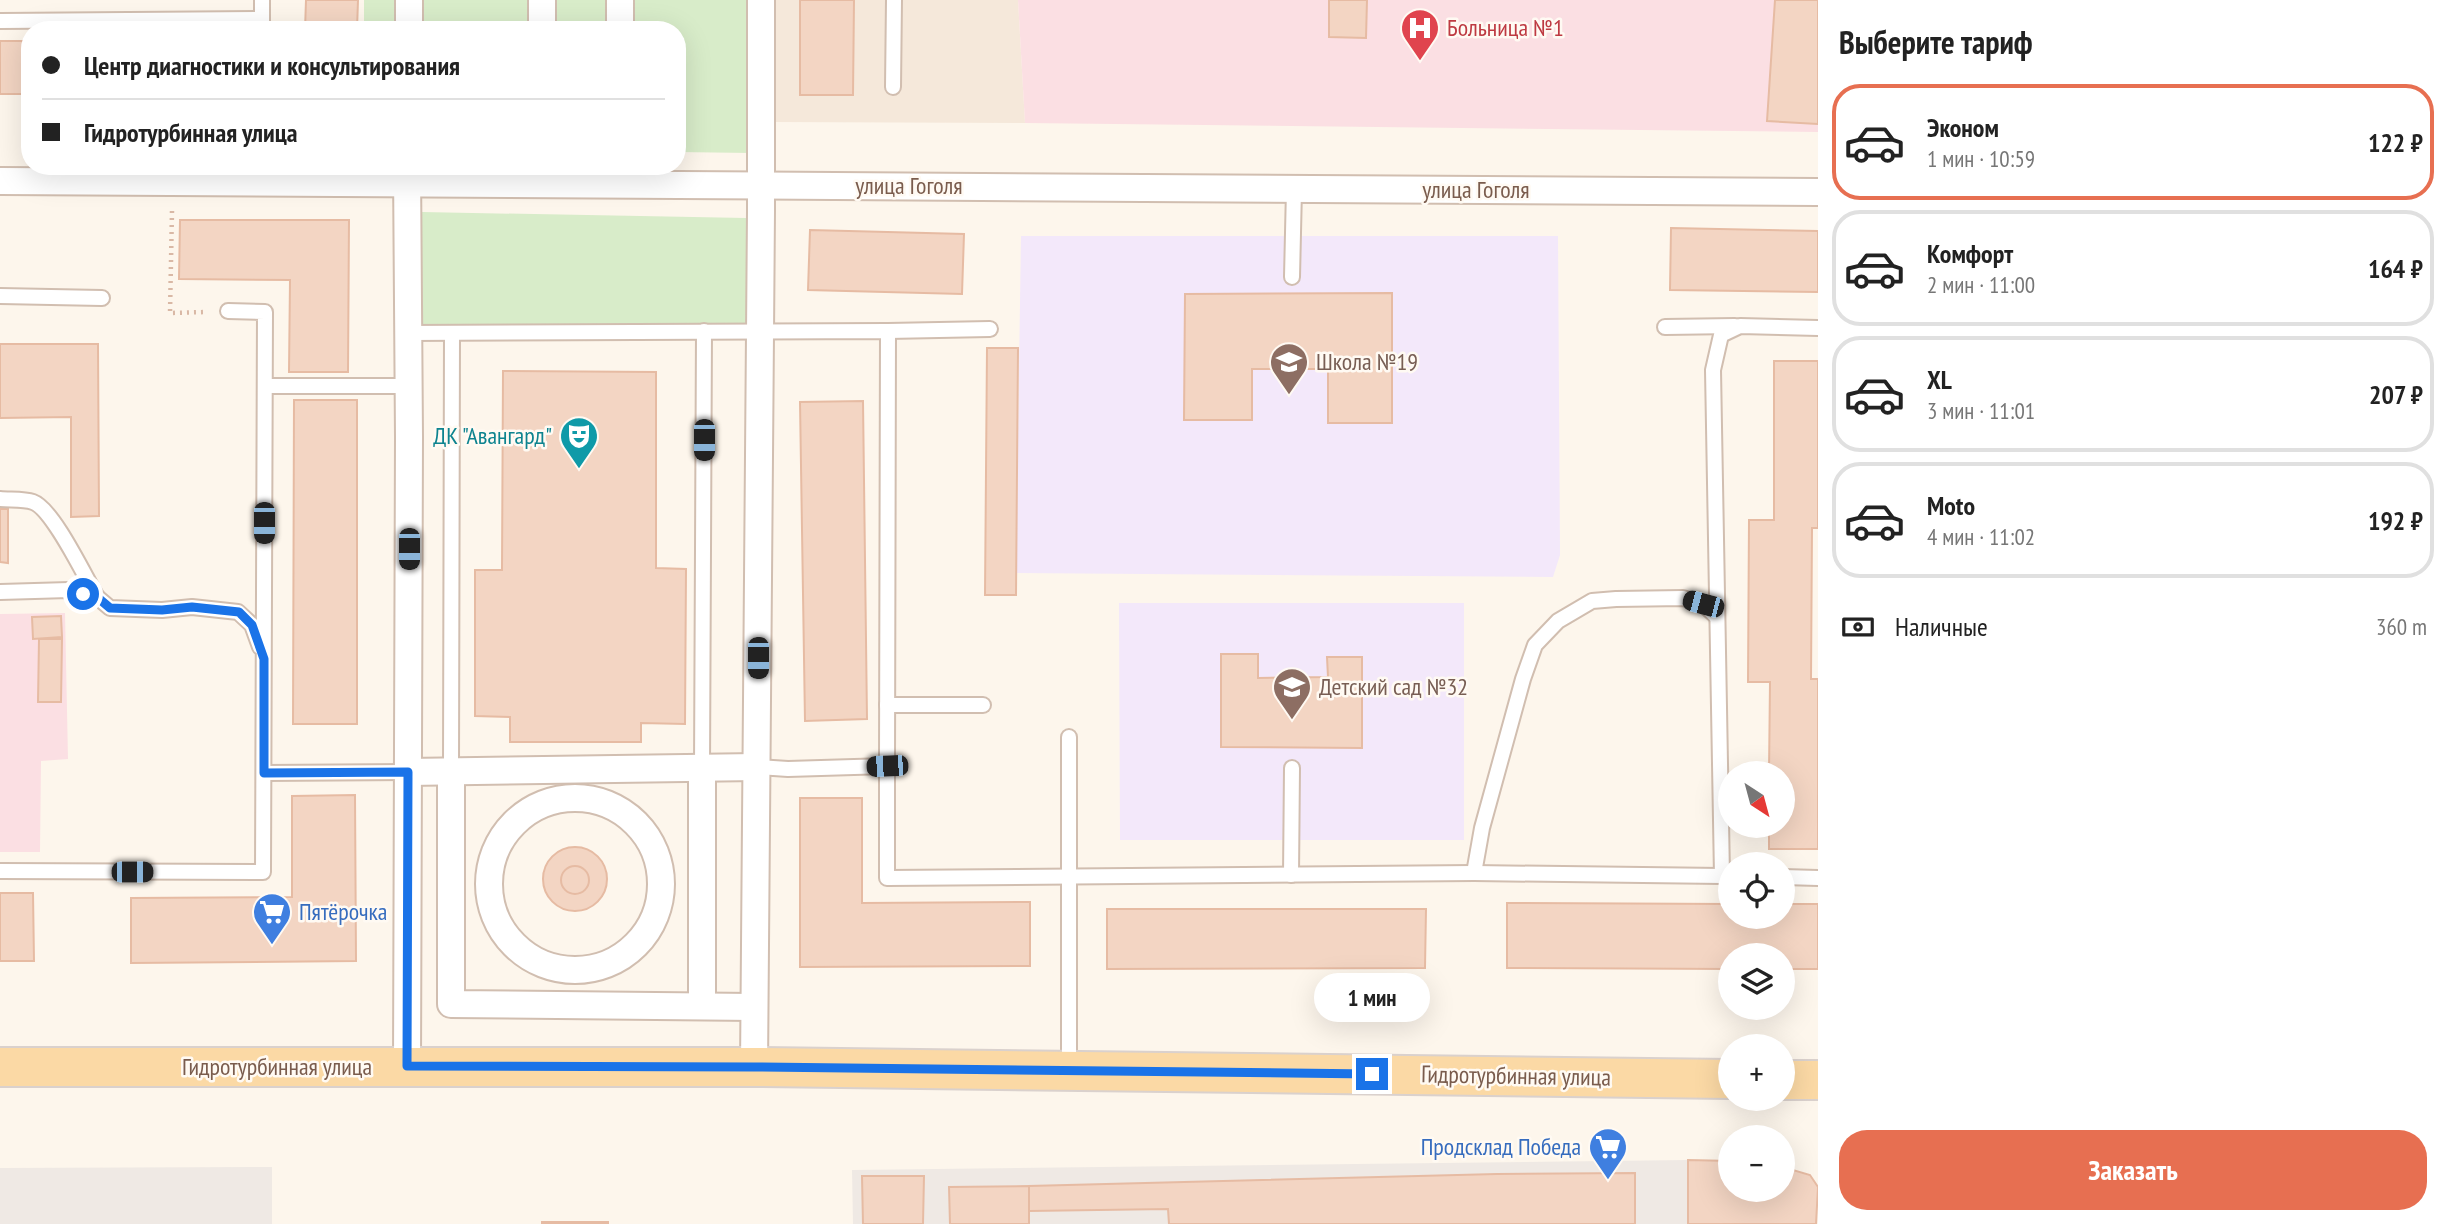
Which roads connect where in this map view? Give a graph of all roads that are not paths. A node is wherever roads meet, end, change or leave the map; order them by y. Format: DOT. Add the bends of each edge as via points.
graph roads {
  1 [pos="262,0"];
  2 [pos="409,0"];
  3 [pos="542,0"];
  4 [pos="620,0"];
  5 [pos="761,0"];
  6 [pos="894,0"];
  7 [pos="0,21"];
  8 [pos="21,21"];
  9 [pos="262,21"];
  10 [pos="409,21"];
  11 [pos="542,21"];
  12 [pos="620,21"];
  13 [pos="894,87"];
  14 [pos="261,175"];
  15 [pos="407,175"];
  16 [pos="542,175"];
  17 [pos="617,176"];
  18 [pos="0,181"];
  19 [pos="761,186"];
  20 [pos="1294,189"];
  21 [pos="1818,192"];
  22 [pos="1292,277"];
  23 [pos="0,296"];
  24 [pos="103,298"];
  25 [pos="228,311"];
  26 [pos="1740,326"];
  27 [pos="1665,327"];
  28 [pos="1818,328"];
  29 [pos="990,329"];
  30 [pos="704,331"];
  31 [pos="761,331"];
  32 [pos="888,331"];
  33 [pos="452,332"];
  34 [pos="408,333"];
  35 [pos="409,386"];
  36 [pos="265,387"];
  37 [pos="0,499"];
  38 [pos="0,592"];
  39 [pos="97,597"];
  40 [pos="1717,617"];
  41 [pos="264,659"];
  42 [pos="887,705"];
  43 [pos="983,705"];
  44 [pos="1069,737"];
  45 [pos="887,766"];
  46 [pos="757,767"];
  47 [pos="702,768"];
  48 [pos="1292,768"];
  49 [pos="574,769"];
  50 [pos="451,771"];
  51 [pos="408,772"];
  52 [pos="264,773"];
  53 [pos="574,798"];
  54 [pos="1725,852"];
  55 [pos="0,871"];
  56 [pos="1474,873"];
  57 [pos="1291,875"];
  58 [pos="1718,876"];
  59 [pos="1071,877"];
  60 [pos="1795,877"];
  61 [pos="1818,878"];
  62 [pos="579,970"];
  63 [pos="407,1003"];
  64 [pos="451,1004"];
  65 [pos="578,1005"];
  66 [pos="702,1006"];
  67 [pos="754,1007"];
  68 [pos="407,1066"];
  69 [pos="0,1067"];
  70 [pos="754,1067"];
  71 [pos="1069,1071"];
  72 [pos="1718,1079"];
  73 [pos="1795,1080"];
  74 [pos="1818,1080"];
  1 -- 9 [label="lane"];
  2 -- 10 [label="street"];
  3 -- 11 [label="street"];
  4 -- 12 [label="street"];
  5 -- 19 [label="street"];
  6 -- 13 [label="lane"];
  7 -- 8 [label="lane"];
  14 -- 15 [label="street, улица Гоголя"];
  14 -- 18 [label="street, улица Гоголя"];
  15 -- 16 [label="street, улица Гоголя"];
  15 -- 34 [label="street"];
  16 -- 17 [label="street, улица Гоголя"];
  17 -- 19 [label="street, улица Гоголя"];
  19 -- 20 [label="street, улица Гоголя"];
  19 -- 31 [label="street"];
  20 -- 21 [label="street, улица Гоголя"];
  20 -- 22 [label="lane"];
  23 -- 24 [label="lane"];
  25 -- 36 [label="lane" via="265,312"];
  26 -- 27 [label="lane"];
  26 -- 28 [label="lane"];
  26 -- 40 [label="lane" via="1721,335 1713,369"];
  29 -- 32 [label="lane"];
  30 -- 31 [label="lane"];
  30 -- 33 [label="lane"];
  30 -- 47 [label="lane"];
  31 -- 32 [label="lane"];
  31 -- 46 [label="street"];
  32 -- 42 [label="lane"];
  33 -- 34 [label="lane"];
  33 -- 50 [label="lane"];
  34 -- 35 [label="street"];
  35 -- 36 [label="lane"];
  35 -- 51 [label="street"];
  36 -- 41 [label="lane"];
  37 -- 39 [label="lane" via="33,502 44,510"];
  38 -- 39 [label="lane" via="69,590"];
  39 -- 41 [label="lane" via="110,608 192,607 239,612 252,625"];
  40 -- 54 [label="lane"];
  40 -- 56 [label="lane" via="1703,604 1683,598 1592,601 1558,621 1535,645 1482,828"];
  41 -- 52 [label="lane"];
  42 -- 43 [label="lane"];
  42 -- 45 [label="lane"];
  44 -- 59 [label="lane"];
  45 -- 46 [label="lane"];
  45 -- 59 [label="lane" via="887,878"];
  46 -- 47 [label="street"];
  46 -- 67 [label="street"];
  47 -- 49 [label="street"];
  47 -- 66 [label="street"];
  48 -- 57 [label="lane"];
  49 -- 50 [label="street"];
  49 -- 53 [label="street"];
  50 -- 51 [label="street"];
  50 -- 64 [label="street"];
  51 -- 52 [label="lane"];
  51 -- 63 [label="street"];
  52 -- 55 [label="lane" via="263,872"];
  53 -- 62 [label="street" via="612,804 633,819 650,839 662,884 660,905 640,942 606,965"];
  53 -- 62 [label="street" via="536,806 514,822 490,867 489,894 496,919 525,955 564,970"];
  56 -- 57 [label="lane"];
  56 -- 58 [label="lane"];
  57 -- 59 [label="lane"];
  59 -- 71 [label="lane"];
  60 -- 61 [label="lane"];
  62 -- 65 [label="street"];
  63 -- 64 [label="street"];
  63 -- 68 [label="street"];
  64 -- 65 [label="street"];
  65 -- 66 [label="street"];
  66 -- 67 [label="street"];
  67 -- 70 [label="street"];
  68 -- 69 [label="main road, Гидротурбинная улица"];
  68 -- 70 [label="main road, Гидротурбинная улица"];
  70 -- 71 [label="main road, Гидротурбинная улица"];
  71 -- 72 [label="main road, Гидротурбинная улица"];
  73 -- 74 [label="main road"];
}
